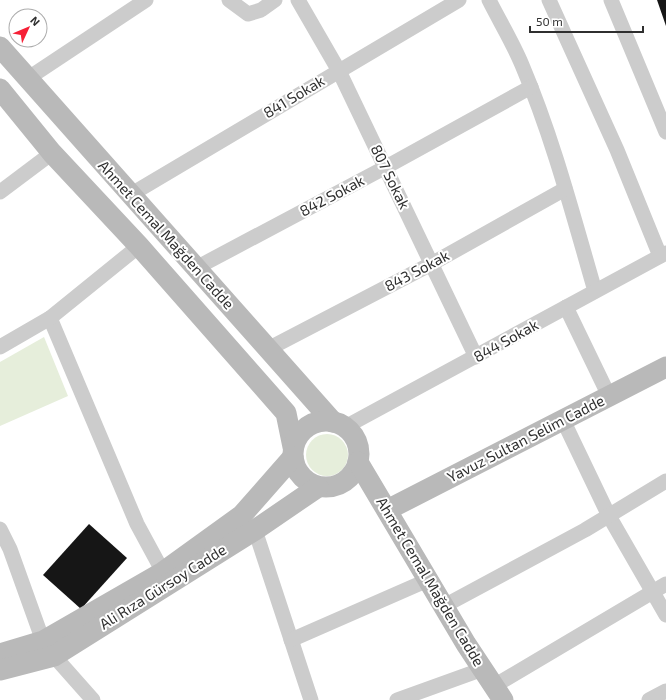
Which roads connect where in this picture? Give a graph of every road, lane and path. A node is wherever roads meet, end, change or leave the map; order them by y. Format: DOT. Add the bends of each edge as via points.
graph roads {
  1 [pos="146,0"];
  2 [pos="228,0"];
  3 [pos="275,0"];
  4 [pos="298,0"];
  5 [pos="458,0"];
  6 [pos="489,0"];
  7 [pos="549,0"];
  8 [pos="611,0"];
  9 [pos="0,47"];
  10 [pos="339,71"];
  11 [pos="27,79"];
  12 [pos="531,87"];
  13 [pos="0,89"];
  14 [pos="666,132"];
  15 [pos="52,153"];
  16 [pos="386,167"];
  17 [pos="566,189"];
  18 [pos="0,192"];
  19 [pos="130,195"];
  20 [pos="139,246"];
  21 [pos="663,254"];
  22 [pos="433,263"];
  23 [pos="196,268"];
  24 [pos="595,291"];
  25 [pos="566,307"];
  26 [pos="50,318"];
  27 [pos="0,347"];
  28 [pos="268,349"];
  29 [pos="476,357"];
  30 [pos="666,367"];
  31 [pos="609,396"];
  32 [pos="563,420"];
  33 [pos="339,425"];
  34 [pos="293,452"];
  35 [pos="358,462"];
  36 [pos="666,481"];
  37 [pos="318,487"];
  38 [pos="387,510"];
  39 [pos="609,516"];
  40 [pos="0,529"];
  41 [pos="255,530"];
  42 [pos="5,553"];
  43 [pos="163,572"];
  44 [pos="428,580"];
  45 [pos="666,584"];
  46 [pos="653,592"];
  47 [pos="444,606"];
  48 [pos="666,615"];
  49 [pos="291,640"];
  50 [pos="48,648"];
  51 [pos="0,654"];
  52 [pos="0,670"];
  53 [pos="493,685"];
  54 [pos="666,690"];
  55 [pos="93,700"];
  56 [pos="311,700"];
  57 [pos="397,700"];
  58 [pos="649,700"];
  1 -- 11 [label="street"];
  2 -- 3 [label="street" via="248,14 261,10"];
  4 -- 10 [label="street, 807 Sokak"];
  5 -- 10 [label="street, 841 Sokak"];
  6 -- 12 [label="street"];
  7 -- 21 [label="street"];
  8 -- 14 [label="street"];
  9 -- 11 [label="main road, Ahmet Cemal Mağden Cadde"];
  10 -- 16 [label="street, 807 Sokak"];
  10 -- 19 [label="street, 841 Sokak"];
  11 -- 19 [label="main road, Ahmet Cemal Mağden Cadde"];
  12 -- 16 [label="street, 842 Sokak"];
  12 -- 17 [label="street"];
  13 -- 15 [label="main road, Ahmet Cemal Mağden Cadde"];
  15 -- 18 [label="street"];
  15 -- 20 [label="main road, Ahmet Cemal Mağden Cadde"];
  16 -- 22 [label="street, 807 Sokak"];
  16 -- 23 [label="street, 842 Sokak"];
  17 -- 22 [label="street, 843 Sokak"];
  17 -- 24 [label="street"];
  19 -- 23 [label="main road, Ahmet Cemal Mağden Cadde"];
  20 -- 26 [label="street"];
  20 -- 34 [label="main road, Ahmet Cemal Mağden Cadde" via="286,413"];
  21 -- 24 [label="street, 844 Sokak"];
  22 -- 28 [label="street, 843 Sokak"];
  22 -- 29 [label="street, 807 Sokak"];
  23 -- 28 [label="main road, Ahmet Cemal Mağden Cadde"];
  24 -- 25 [label="street, 844 Sokak"];
  25 -- 29 [label="street, 844 Sokak"];
  25 -- 31 [label="street"];
  26 -- 27 [label="street"];
  26 -- 43 [label="street" via="137,524"];
  28 -- 33 [label="main road, Ahmet Cemal Mağden Cadde"];
  29 -- 33 [label="street, 844 Sokak"];
  30 -- 31 [label="main road, Yavuz Sultan Selim Cadde"];
  31 -- 32 [label="main road, Yavuz Sultan Selim Cadde"];
  32 -- 38 [label="main road, Yavuz Sultan Selim Cadde"];
  32 -- 39 [label="street"];
  33 -- 34 [label="main road" via="323,421 308,426 297,437"];
  33 -- 35 [label="main road" via="352,434 357,443"];
  34 -- 37 [label="main road" via="295,467 301,476 308,483"];
  34 -- 43 [label="main road, Ali Rıza Gürsoy Cadde" via="242,515"];
  35 -- 37 [label="main road" via="348,480 329,488"];
  35 -- 38 [label="main road, Ahmet Cemal Mağden Cadde"];
  36 -- 39 [label="street"];
  37 -- 41 [label="main road, Ali Rıza Gürsoy Cadde"];
  38 -- 44 [label="main road, Ahmet Cemal Mağden Cadde"];
  39 -- 46 [label="street"];
  39 -- 47 [label="street"];
  40 -- 42 [label="street"];
  41 -- 49 [label="street"];
  41 -- 50 [label="main road, Ali Rıza Gürsoy Cadde"];
  42 -- 50 [label="street"];
  43 -- 50 [label="main road, Ali Rıza Gürsoy Cadde"];
  44 -- 47 [label="main road, Ahmet Cemal Mağden Cadde"];
  44 -- 49 [label="street"];
  45 -- 46 [label="street"];
  46 -- 48 [label="street"];
  46 -- 53 [label="street"];
  47 -- 53 [label="main road, Ahmet Cemal Mağden Cadde"];
  49 -- 56 [label="street"];
  50 -- 51 [label="main road, Ali Rıza Gürsoy Cadde"];
  50 -- 52 [label="main road, Ali Rıza Gürsoy Cadde"];
  50 -- 55 [label="street"];
  53 -- 57 [label="street"];
  54 -- 58 [label="street"];
}
